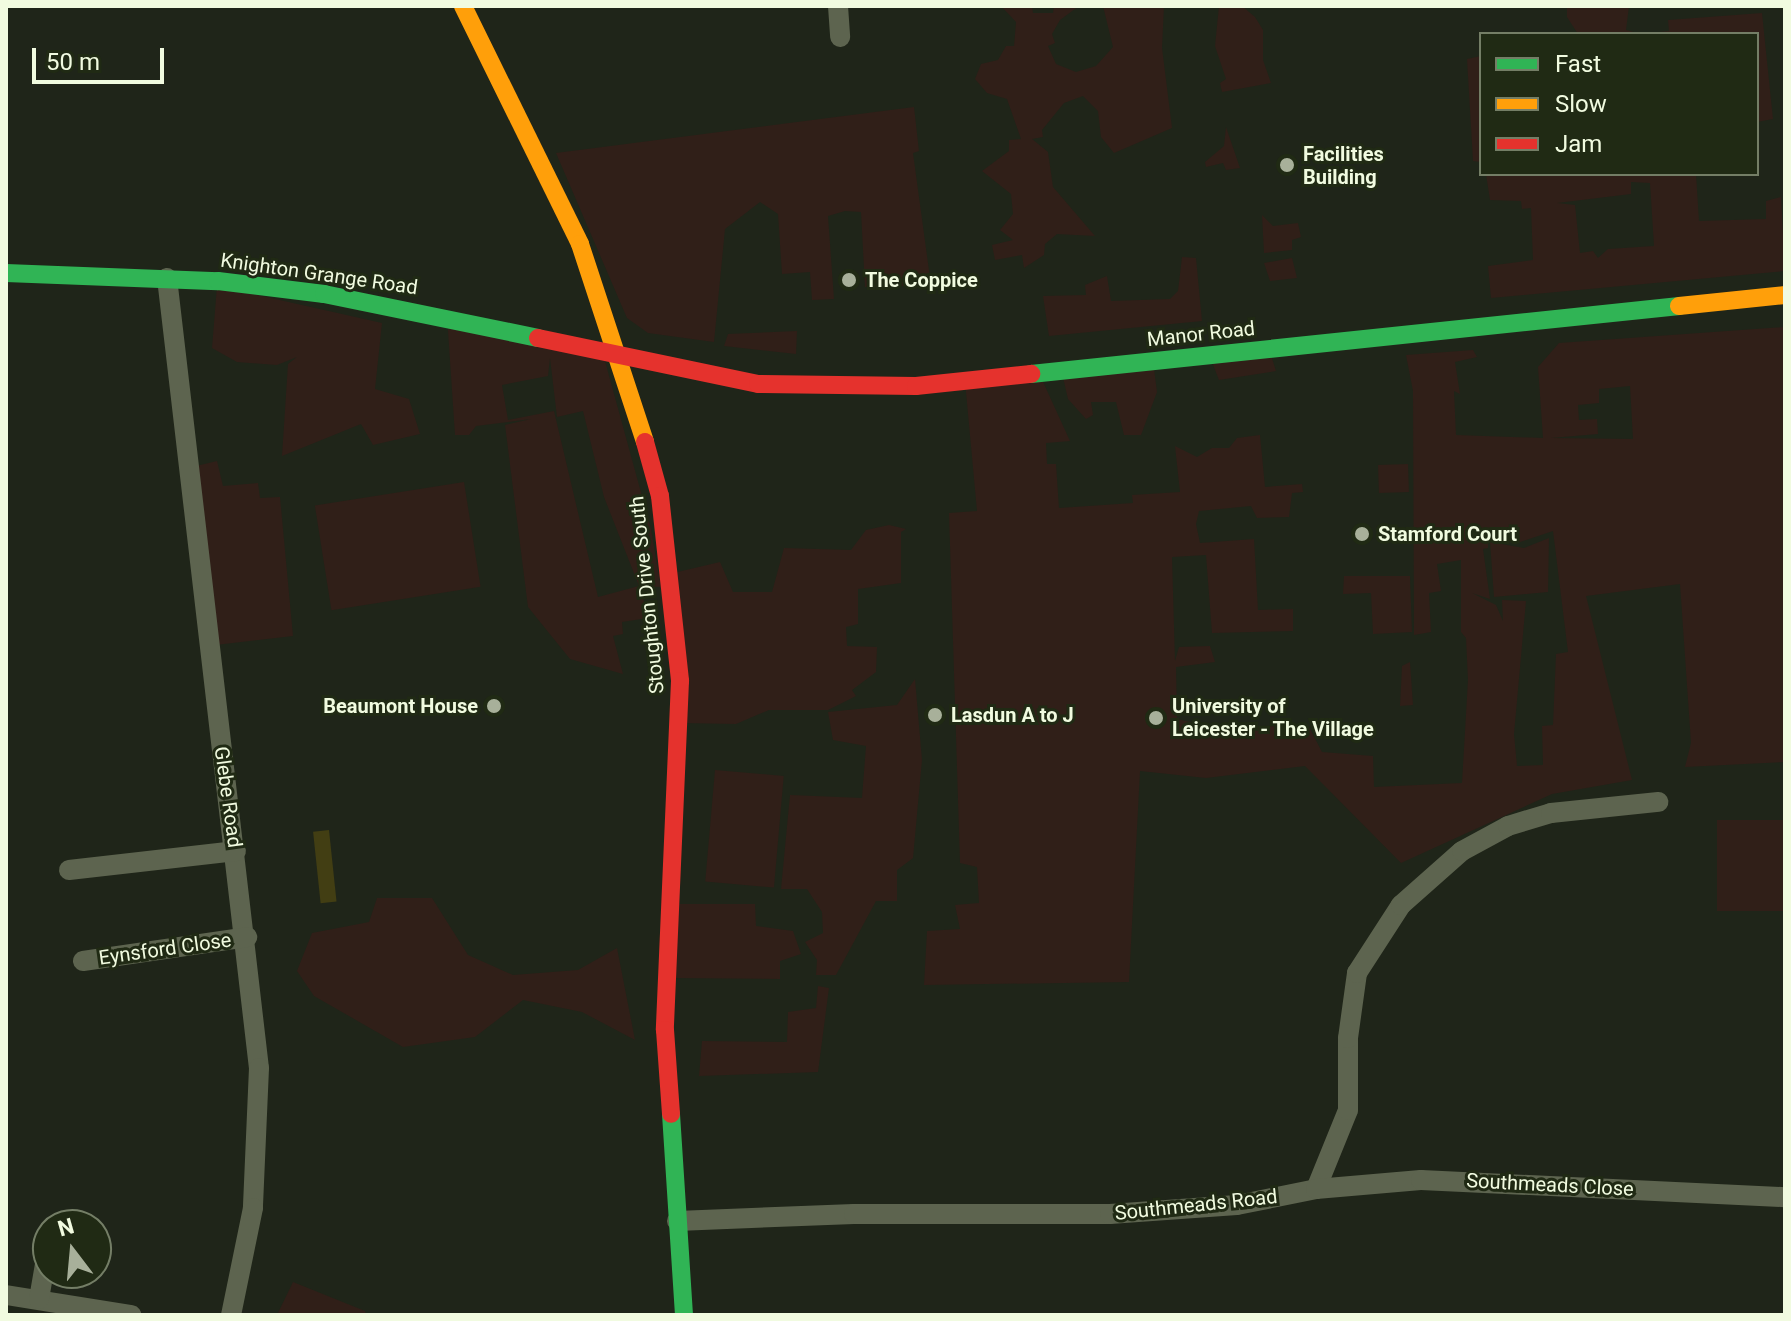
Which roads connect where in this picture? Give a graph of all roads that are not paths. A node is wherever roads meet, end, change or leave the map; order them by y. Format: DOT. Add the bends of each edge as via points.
graph roads {
  1 [pos="463,6"];
  2 [pos="838,6"];
  3 [pos="840,37"];
  4 [pos="6,273"];
  5 [pos="167,278"];
  6 [pos="1785,295"];
  7 [pos="621,358"];
  8 [pos="1658,802"];
  9 [pos="236,851"];
  10 [pos="69,870"];
  11 [pos="247,937"];
  12 [pos="83,961"];
  13 [pos="1316,1189"];
  14 [pos="1785,1197"];
  15 [pos="677,1221"];
  16 [pos="41,1289"];
  17 [pos="6,1295"];
  18 [pos="39,1299"];
  19 [pos="131,1315"];
  20 [pos="231,1315"];
  21 [pos="684,1315"];
  1 -- 7 [label="street, Stoughton Drive South" via="580,244"];
  2 -- 3 [label="street"];
  4 -- 5 [label="street, Knighton Grange Road"];
  5 -- 7 [label="street, Knighton Grange Road" via="423,310"];
  5 -- 9 [label="street, Glebe Road" via="208,659"];
  6 -- 7 [label="street, Manor Road" via="916,386 758,384"];
  7 -- 15 [label="street, Stoughton Drive South" via="660,496 680,681 665,1030"];
  8 -- 13 [label="street" via="1551,813 1508,826 1462,851 1401,905 1357,973 1348,1038 1348,1110"];
  9 -- 10 [label="street"];
  9 -- 11 [label="street, Glebe Road"];
  11 -- 12 [label="street, Eynsford Close"];
  11 -- 20 [label="street, Glebe Road" via="259,1068 253,1208"];
  13 -- 14 [label="street, Southmeads Close" via="1442,1179"];
  13 -- 15 [label="street, Southmeads Road" via="1237,1205 1110,1214 854,1214"];
  15 -- 21 [label="street, Stoughton Drive South"];
  16 -- 18 [label="street"];
  17 -- 18 [label="street"];
  18 -- 19 [label="street"];
}
